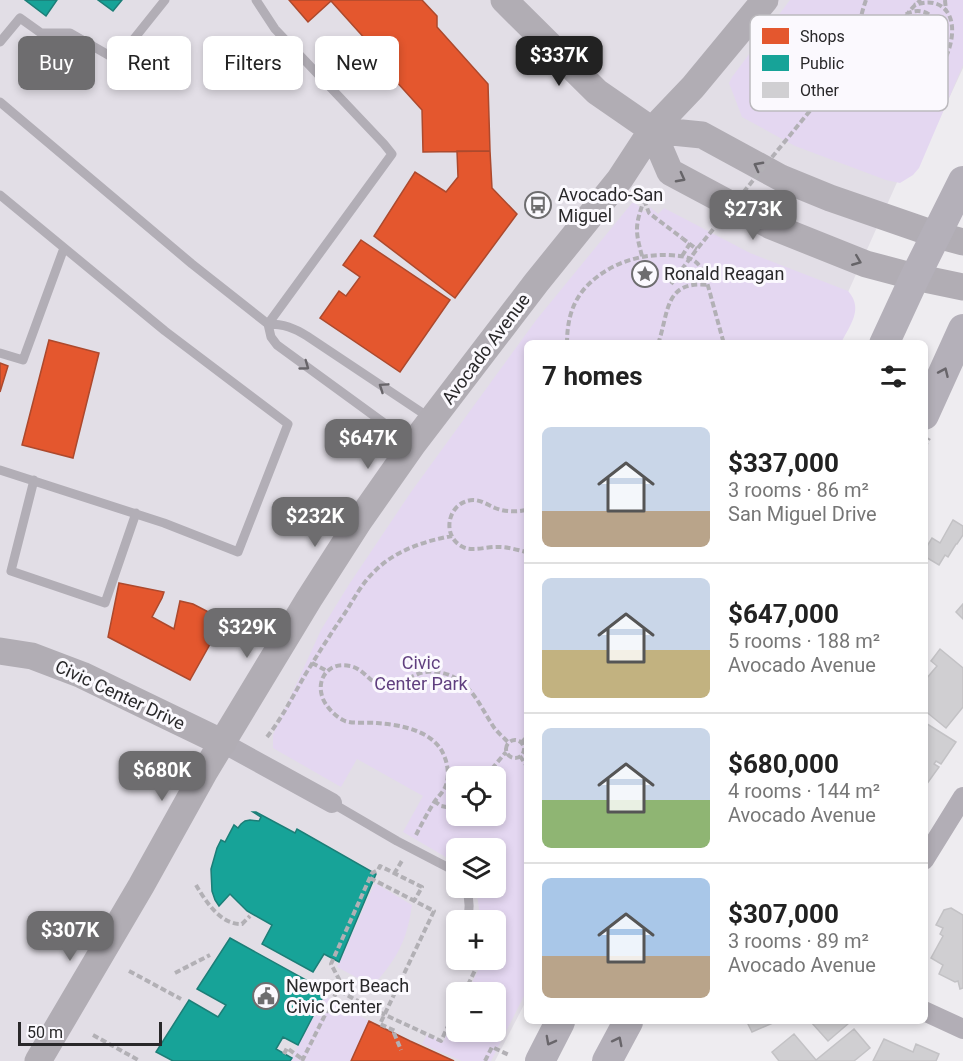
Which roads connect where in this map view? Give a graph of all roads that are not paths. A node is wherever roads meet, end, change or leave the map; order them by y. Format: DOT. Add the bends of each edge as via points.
graph roads {
  1 [pos="165,0"];
  2 [pos="256,0"];
  3 [pos="504,0"];
  4 [pos="765,0"];
  5 [pos="753,15"];
  6 [pos="750,18"];
  7 [pos="0,42"];
  8 [pos="0,102"];
  9 [pos="652,130"];
  10 [pos="963,181"];
  11 [pos="0,195"];
  12 [pos="950,239"];
  13 [pos="64,248"];
  14 [pos="915,277"];
  15 [pos="963,287"];
  16 [pos="268,324"];
  17 [pos="963,329"];
  18 [pos="886,340"];
  19 [pos="0,353"];
  20 [pos="928,406"];
  21 [pos="432,419"];
  22 [pos="413,444"];
  23 [pos="0,470"];
  24 [pos="34,480"];
  25 [pos="136,513"];
  26 [pos="0,651"];
  27 [pos="223,743"];
  28 [pos="963,797"];
  29 [pos="332,803"];
  30 [pos="928,854"];
  31 [pos="446,866"];
  32 [pos="928,1013"];
  33 [pos="559,1024"];
  34 [pos="627,1024"];
  35 [pos="963,1029"];
  36 [pos="38,1061"];
  37 [pos="540,1061"];
  38 [pos="608,1061"];
  1 -- 7 [label="lane" via="117,60 70,33 41,33 20,18"];
  2 -- 16 [label="lane" via="275,29 392,154"];
  3 -- 9 [label="street" via="597,92"];
  4 -- 5 [label="street, Avocado Avenue"];
  6 -- 9 [label="street, Avocado Avenue"];
  8 -- 16 [label="lane"];
  12 -- 9 [label="street, one-way" via="781,178 702,135"];
  9 -- 14 [label="street, one-way" via="670,172 771,226 866,264"];
  9 -- 21 [label="street, Avocado Avenue" via="620,179"];
  10 -- 12 [label="main road"];
  11 -- 13 [label="lane"];
  12 -- 14 [label="main road"];
  13 -- 19 [label="lane" via="23,360"];
  13 -- 25 [label="lane" via="288,424 238,552"];
  14 -- 15 [label="street"];
  14 -- 18 [label="main road"];
  21 -- 16 [label="lane, one-way" via="308,336 291,327"];
  16 -- 22 [label="lane, one-way" via="277,345"];
  20 -- 17 [label="main road, one-way"];
  21 -- 22 [label="street, Avocado Avenue"];
  22 -- 27 [label="street, Avocado Avenue" via="315,590"];
  23 -- 24 [label="lane"];
  24 -- 25 [label="lane"];
  24 -- 25 [label="lane" via="11,571 105,603"];
  26 -- 27 [label="street, Civic Center Drive" via="32,656 82,675"];
  27 -- 29 [label="street, Civic Center Drive"];
  27 -- 36 [label="street, Avocado Avenue"];
  28 -- 30 [label="street"];
  29 -- 31 [label="lane"];
  32 -- 35 [label="street"];
  33 -- 37 [label="main road, one-way"];
  38 -- 34 [label="main road, one-way"];
}
